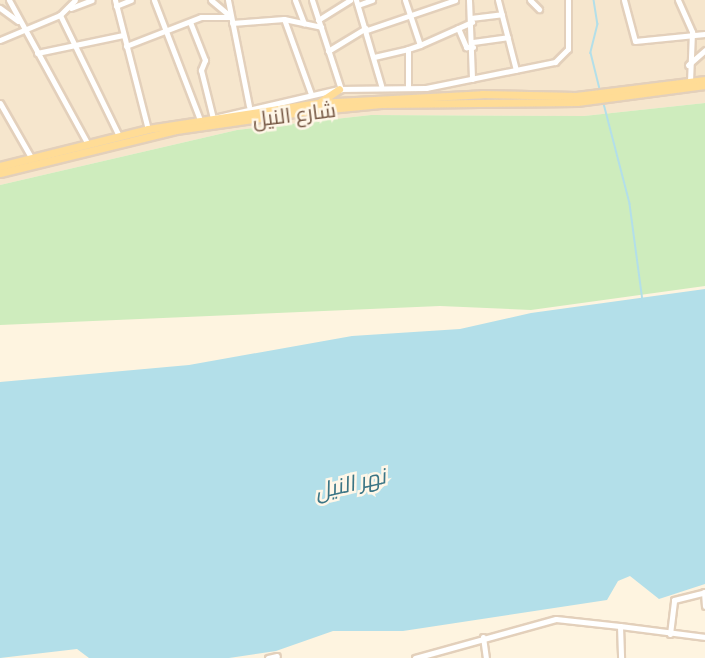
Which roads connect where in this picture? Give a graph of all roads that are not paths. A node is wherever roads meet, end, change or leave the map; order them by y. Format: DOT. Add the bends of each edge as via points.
graph roads {
  1 [pos="9,0"];
  2 [pos="75,0"];
  3 [pos="92,0"];
  4 [pos="131,0"];
  5 [pos="154,0"];
  6 [pos="211,0"];
  7 [pos="228,0"];
  8 [pos="295,0"];
  9 [pos="312,0"];
  10 [pos="350,0"];
  11 [pos="372,0"];
  12 [pos="405,0"];
  13 [pos="454,0"];
  14 [pos="469,0"];
  15 [pos="498,0"];
  16 [pos="530,0"];
  17 [pos="568,0"];
  18 [pos="624,0"];
  19 [pos="678,0"];
  20 [pos="115,3"];
  21 [pos="357,3"];
  22 [pos="433,3"];
  23 [pos="0,8"];
  24 [pos="71,8"];
  25 [pos="539,9"];
  26 [pos="410,14"];
  27 [pos="502,14"];
  28 [pos="60,15"];
  29 [pos="284,19"];
  30 [pos="231,20"];
  31 [pos="318,20"];
  32 [pos="472,20"];
  33 [pos="20,22"];
  34 [pos="190,22"];
  35 [pos="304,23"];
  36 [pos="321,27"];
  37 [pos="458,28"];
  38 [pos="23,29"];
  39 [pos="367,29"];
  40 [pos="165,32"];
  41 [pos="705,34"];
  42 [pos="123,35"];
  43 [pos="692,35"];
  44 [pos="508,37"];
  45 [pos="0,40"];
  46 [pos="473,44"];
  47 [pos="78,45"];
  48 [pos="420,45"];
  49 [pos="126,46"];
  50 [pos="408,49"];
  51 [pos="705,50"];
  52 [pos="328,51"];
  53 [pos="37,53"];
  54 [pos="374,57"];
  55 [pos="688,65"];
  56 [pos="516,70"];
  57 [pos="472,79"];
  58 [pos="705,80"];
  59 [pos="690,82"];
  60 [pos="381,85"];
  61 [pos="705,86"];
  62 [pos="408,87"];
  63 [pos="340,89"];
  64 [pos="311,94"];
  65 [pos="610,95"];
  66 [pos="593,97"];
  67 [pos="318,103"];
  68 [pos="1,105"];
  69 [pos="249,106"];
  70 [pos="309,111"];
  71 [pos="214,118"];
  72 [pos="200,120"];
  73 [pos="148,129"];
  74 [pos="119,136"];
  75 [pos="88,144"];
  76 [pos="33,163"];
  77 [pos="0,166"];
  78 [pos="0,172"];
  79 [pos="704,592"];
  80 [pos="705,606"];
  81 [pos="620,626"];
  82 [pos="670,634"];
  83 [pos="483,637"];
  84 [pos="705,637"];
  85 [pos="278,656"];
  86 [pos="268,658"];
  87 [pos="415,658"];
  88 [pos="486,658"];
  89 [pos="621,658"];
  1 -- 33 [label="street"];
  2 -- 24 [label="street"];
  3 -- 24 [label="street"];
  4 -- 20 [label="street"];
  5 -- 40 [label="street"];
  6 -- 30 [label="street"];
  7 -- 30 [label="street"];
  8 -- 35 [label="street"];
  9 -- 31 [label="street"];
  10 -- 31 [label="street"];
  11 -- 21 [label="street"];
  12 -- 26 [label="street"];
  13 -- 22 [label="street"];
  14 -- 32 [label="street"];
  15 -- 27 [label="street"];
  16 -- 25 [label="street"];
  17 -- 56 [label="street" via="566,52 555,62"];
  18 -- 43 [label="street" via="635,41"];
  19 -- 43 [label="street"];
  20 -- 42 [label="street"];
  21 -- 39 [label="street"];
  22 -- 26 [label="street"];
  23 -- 33 [label="street"];
  24 -- 28 [label="street"];
  26 -- 39 [label="street"];
  26 -- 48 [label="street"];
  27 -- 32 [label="street"];
  27 -- 44 [label="street"];
  28 -- 38 [label="street"];
  28 -- 47 [label="street"];
  29 -- 30 [label="street"];
  29 -- 35 [label="street"];
  29 -- 64 [label="street"];
  30 -- 34 [label="street"];
  30 -- 69 [label="street"];
  31 -- 36 [label="street"];
  32 -- 37 [label="street"];
  32 -- 46 [label="street"];
  33 -- 38 [label="street"];
  34 -- 40 [label="street"];
  34 -- 71 [label="street" via="205,60 201,70"];
  35 -- 36 [label="street"];
  36 -- 52 [label="street"];
  37 -- 46 [label="street" via="466,47"];
  37 -- 48 [label="street"];
  38 -- 45 [label="street"];
  38 -- 53 [label="street"];
  39 -- 52 [label="street"];
  39 -- 54 [label="street"];
  40 -- 49 [label="street"];
  40 -- 72 [label="street"];
  41 -- 43 [label="street"];
  42 -- 47 [label="street"];
  42 -- 49 [label="street"];
  43 -- 55 [label="street"];
  44 -- 46 [label="street"];
  44 -- 56 [label="street"];
  46 -- 57 [label="street"];
  47 -- 53 [label="street"];
  47 -- 74 [label="street"];
  48 -- 50 [label="street"];
  49 -- 73 [label="street"];
  50 -- 54 [label="street"];
  50 -- 62 [label="street"];
  51 -- 55 [label="street"];
  52 -- 63 [label="street"];
  53 -- 75 [label="street"];
  54 -- 60 [label="street"];
  55 -- 59 [label="street"];
  56 -- 57 [label="street"];
  57 -- 62 [label="street"];
  58 -- 59 [label="main road"];
  59 -- 65 [label="main road"];
  60 -- 62 [label="street"];
  60 -- 63 [label="street"];
  61 -- 65 [label="main road"];
  63 -- 64 [label="street"];
  63 -- 67 [label="main road"];
  64 -- 69 [label="street"];
  65 -- 66 [label="main road"];
  66 -- 67 [label="main road, شارع النيل"];
  66 -- 70 [label="main road, شارع النيل"];
  67 -- 70 [label="main road"];
  67 -- 71 [label="main road, شارع النيل"];
  68 -- 76 [label="street"];
  69 -- 71 [label="street"];
  70 -- 76 [label="main road, شارع النيل" via="176,129"];
  71 -- 72 [label="main road, شارع النيل"];
  72 -- 73 [label="main road, شارع النيل"];
  73 -- 74 [label="main road, شارع النيل"];
  74 -- 75 [label="main road, شارع النيل"];
  75 -- 76 [label="main road, شارع النيل"];
  76 -- 77 [label="main road, شارع النيل"];
  76 -- 78 [label="main road, شارع النيل"];
  79 -- 80 [label="street"];
  79 -- 82 [label="street" via="674,600"];
  81 -- 82 [label="street"];
  81 -- 83 [label="street" via="552,619"];
  81 -- 89 [label="street"];
  82 -- 84 [label="street"];
  83 -- 87 [label="street"];
  83 -- 88 [label="street"];
  85 -- 86 [label="street"];
}
